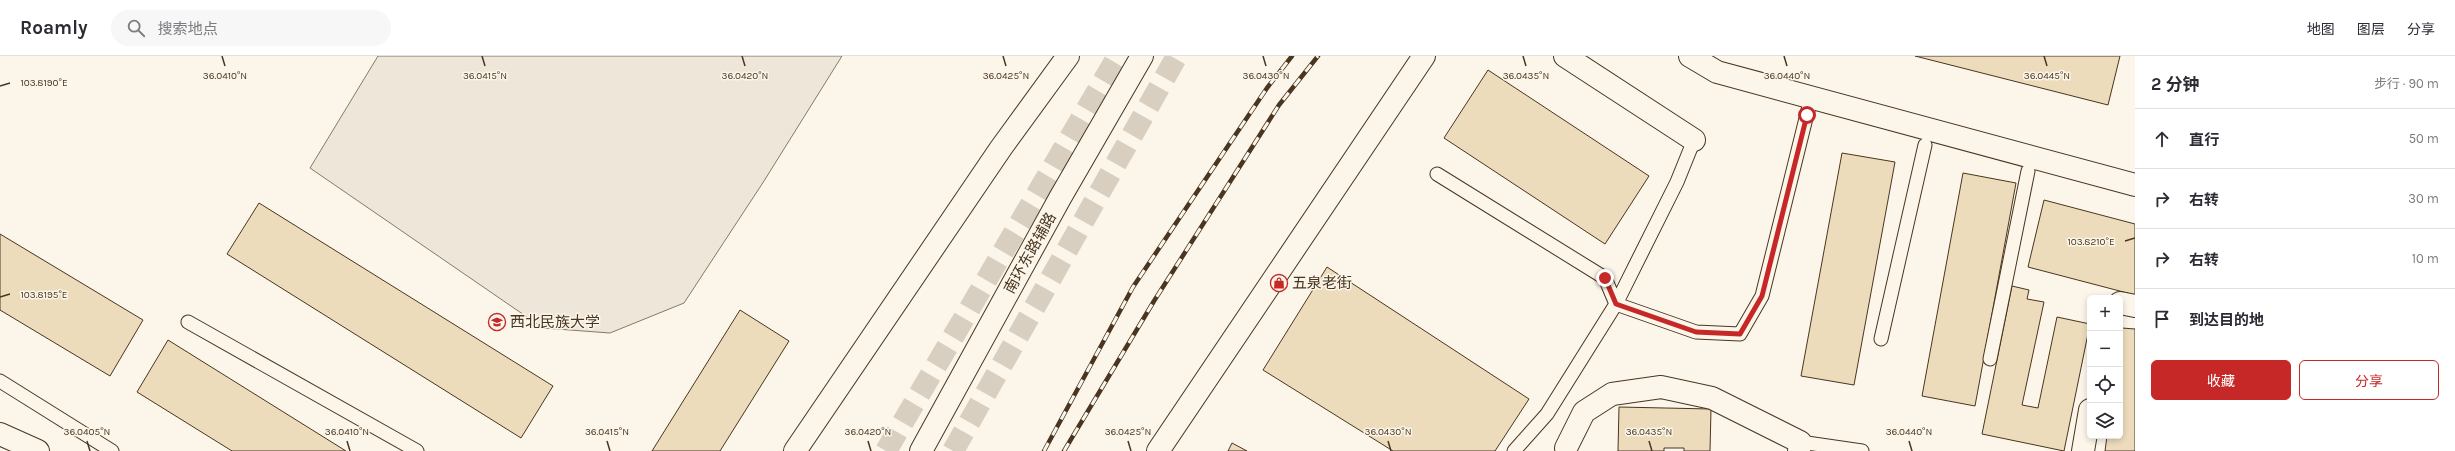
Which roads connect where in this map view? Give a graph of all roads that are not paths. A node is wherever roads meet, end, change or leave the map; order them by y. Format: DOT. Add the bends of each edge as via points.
graph roads {
  1 [pos="1068,56"];
  2 [pos="1142,56"];
  3 [pos="1424,56"];
  4 [pos="1564,56"];
  5 [pos="1690,56"];
  6 [pos="1811,98"];
  7 [pos="1694,140"];
  8 [pos="1926,145"];
  9 [pos="2028,171"];
  10 [pos="1437,174"];
  11 [pos="2135,185"];
  12 [pos="1616,304"];
  13 [pos="2123,304"];
  14 [pos="2135,306"];
  15 [pos="188,322"];
  16 [pos="1881,339"];
  17 [pos="1990,359"];
  18 [pos="0,381"];
  19 [pos="2087,428"];
  20 [pos="0,434"];
  21 [pos="1800,447"];
  22 [pos="1566,448"];
  23 [pos="38,451"];
  24 [pos="112,451"];
  25 [pos="417,451"];
  26 [pos="795,451"];
  27 [pos="921,451"];
  28 [pos="1158,451"];
  29 [pos="1514,451"];
  30 [pos="1862,451"];
  31 [pos="2083,451"];
  1 -- 26 [label="street" via="1001,148"];
  2 -- 27 [label="street, 南环东路辅路" via="1060,198"];
  3 -- 28 [label="street"];
  4 -- 7 [label="street"];
  5 -- 6 [label="street" via="1717,72"];
  6 -- 11 [label="street"];
  6 -- 12 [label="lane" via="1762,296 1740,334 1696,332"];
  7 -- 12 [label="lane" via="1677,182"];
  8 -- 16 [label="lane"];
  9 -- 17 [label="lane"];
  10 -- 12 [label="lane" via="1605,278"];
  12 -- 29 [label="lane" via="1546,414"];
  13 -- 14 [label="street"];
  15 -- 25 [label="lane"];
  18 -- 24 [label="lane"];
  19 -- 31 [label="street"];
  20 -- 23 [label="street"];
  21 -- 22 [label="street" via="1712,398 1661,387 1612,394 1584,412"];
  21 -- 30 [label="lane"];
}
